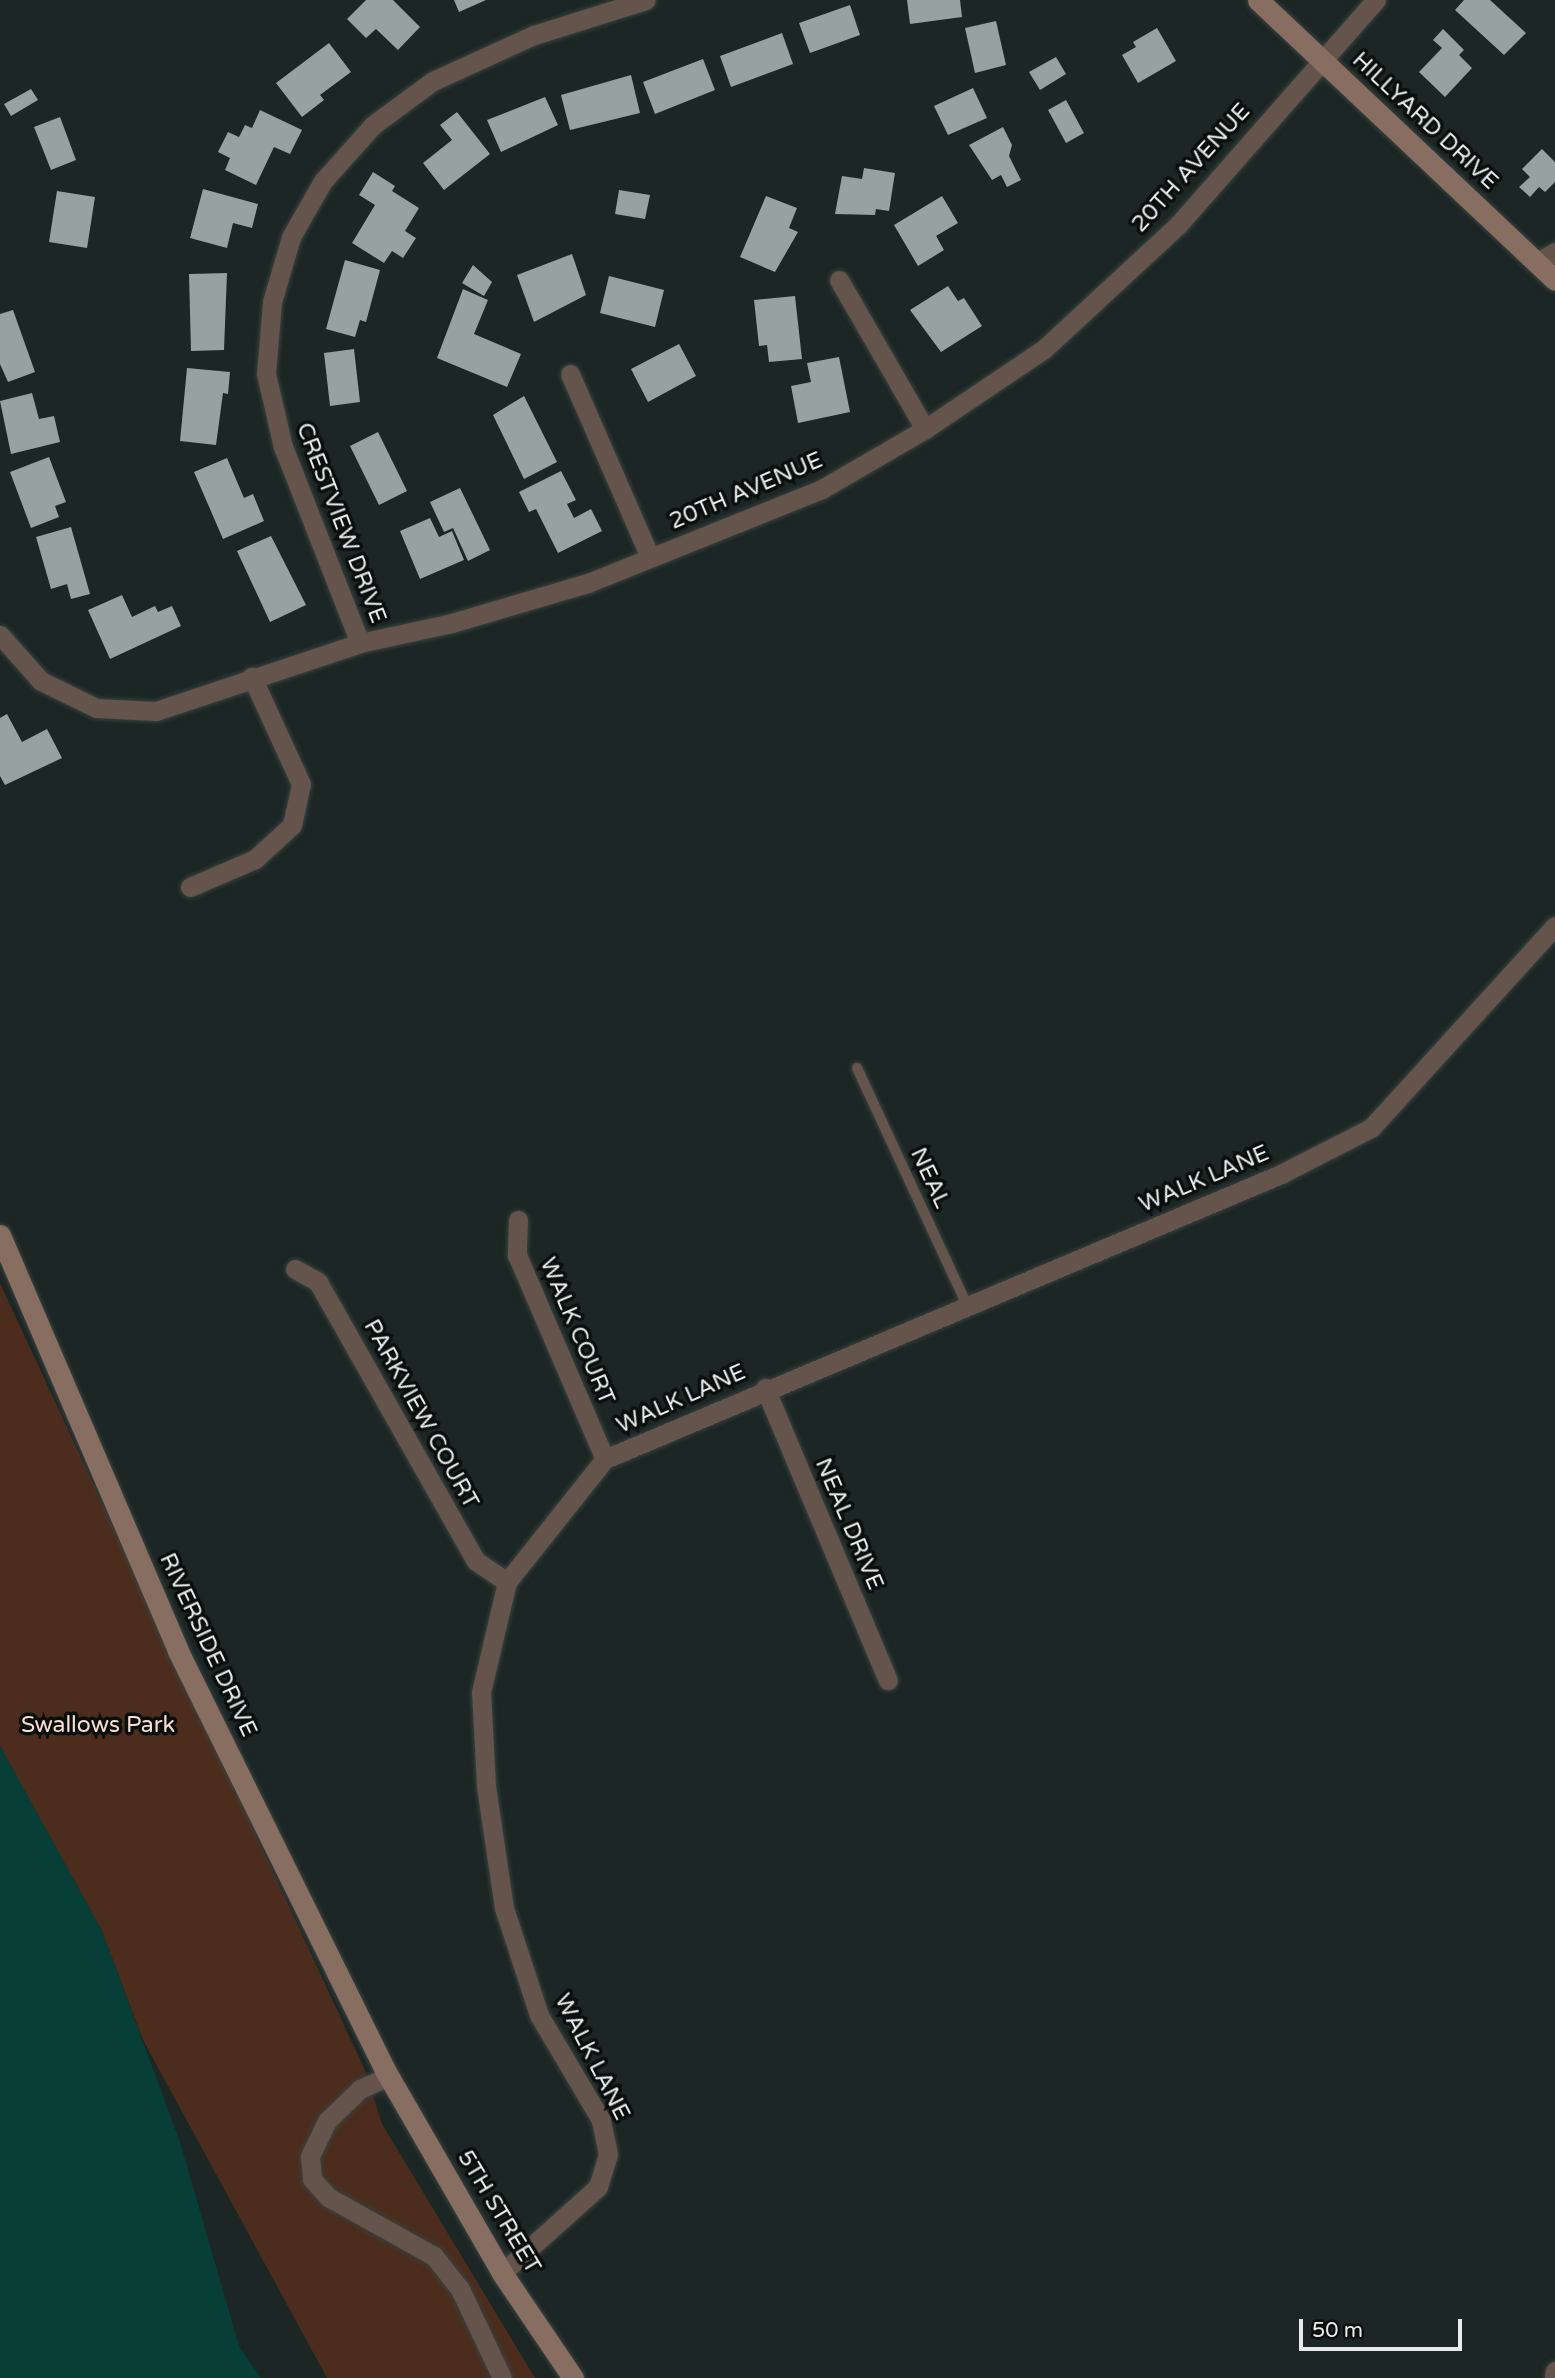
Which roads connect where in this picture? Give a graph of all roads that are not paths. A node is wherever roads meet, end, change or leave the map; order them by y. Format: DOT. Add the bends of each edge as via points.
graph roads {
  1 [pos="646,0"];
  2 [pos="1258,0"];
  3 [pos="1376,0"];
  4 [pos="1321,60"];
  5 [pos="1555,252"];
  6 [pos="1536,263"];
  7 [pos="839,280"];
  8 [pos="1555,280"];
  9 [pos="570,374"];
  10 [pos="925,429"];
  11 [pos="650,557"];
  12 [pos="0,635"];
  13 [pos="360,643"];
  14 [pos="252,677"];
  15 [pos="190,887"];
  16 [pos="1555,926"];
  17 [pos="857,1068"];
  18 [pos="518,1220"];
  19 [pos="0,1235"];
  20 [pos="295,1269"];
  21 [pos="8,1274"];
  22 [pos="967,1305"];
  23 [pos="765,1388"];
  24 [pos="605,1460"];
  25 [pos="507,1582"];
  26 [pos="888,1679"];
  27 [pos="387,2073"];
  28 [pos="502,2273"];
  29 [pos="1555,2371"];
  30 [pos="502,2378"];
  31 [pos="573,2378"];
  32 [pos="1554,2378"];
  1 -- 13 [label="street, CRESTVIEW DRIVE" via="534,35 433,81 373,125 323,181 291,237 272,302 266,374 283,447"];
  2 -- 4 [label="main road, HILLYARD DRIVE"];
  3 -- 4 [label="street, 20TH AVENUE"];
  4 -- 6 [label="main road, HILLYARD DRIVE"];
  4 -- 10 [label="street, 20TH AVENUE" via="1178,225 1044,349"];
  5 -- 6 [label="street"];
  6 -- 8 [label="main road, HILLYARD DRIVE"];
  7 -- 10 [label="street"];
  9 -- 11 [label="street"];
  10 -- 11 [label="street, 20TH AVENUE" via="822,489"];
  11 -- 13 [label="street, 20TH AVENUE" via="539,598"];
  12 -- 14 [label="street, 20TH AVENUE" via="41,681 96,708 156,711"];
  13 -- 14 [label="street, 20TH AVENUE"];
  14 -- 15 [label="street" via="301,784 292,825 255,859"];
  16 -- 22 [label="street, WALK LANE" via="1371,1128 1281,1174"];
  17 -- 22 [label="lane, NEAL"];
  18 -- 24 [label="street, WALK COURT" via="517,1255"];
  19 -- 21 [label="main road, RIVERSIDE DRIVE"];
  20 -- 25 [label="street, PARKVIEW COURT" via="318,1282 476,1561"];
  21 -- 27 [label="main road, RIVERSIDE DRIVE" via="178,1651"];
  22 -- 23 [label="street, WALK LANE"];
  23 -- 24 [label="street, WALK LANE"];
  23 -- 26 [label="street, NEAL DRIVE"];
  24 -- 25 [label="street, WALK LANE"];
  25 -- 28 [label="street, WALK LANE" via="481,1692 486,1786 504,1908 539,2015 601,2120 608,2154 598,2187"];
  27 -- 28 [label="main road, 5TH STREET"];
  27 -- 30 [label="street" via="360,2089 327,2121 310,2156 312,2179 328,2197 434,2256 460,2289"];
  28 -- 31 [label="main road, 5TH STREET"];
  29 -- 32 [label="street"];
}
